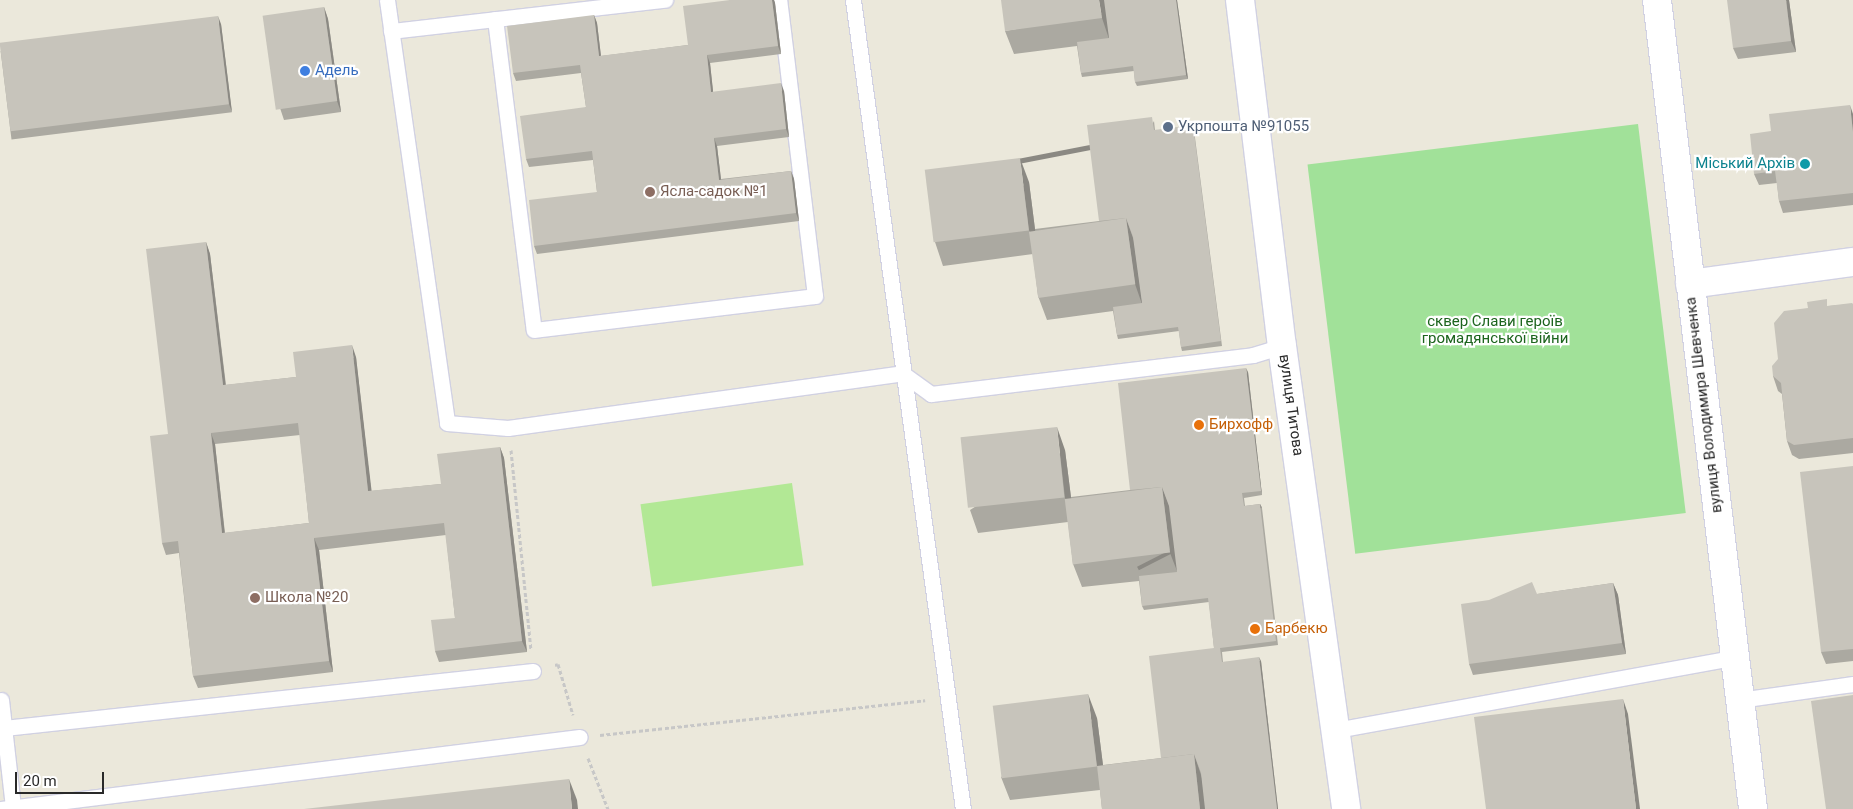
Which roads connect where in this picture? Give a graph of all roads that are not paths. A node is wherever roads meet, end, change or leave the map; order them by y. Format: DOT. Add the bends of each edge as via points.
graph roads {
  1 [pos="387,0"];
  2 [pos="665,0"];
  3 [pos="779,0"];
  4 [pos="853,0"];
  5 [pos="1240,0"];
  6 [pos="1657,0"];
  7 [pos="495,19"];
  8 [pos="391,31"];
  9 [pos="1853,262"];
  10 [pos="1690,284"];
  11 [pos="1282,346"];
  12 [pos="902,373"];
  13 [pos="1733,658"];
  14 [pos="533,671"];
  15 [pos="1853,684"];
  16 [pos="1,700"];
  17 [pos="1739,700"];
  18 [pos="4,728"];
  19 [pos="1336,730"];
  20 [pos="580,737"];
  21 [pos="7,808"];
  22 [pos="963,809"];
  23 [pos="1346,809"];
  24 [pos="1753,809"];
  1 -- 8 [label="lane"];
  2 -- 7 [label="lane"];
  3 -- 7 [label="lane" via="814,296 534,330"];
  4 -- 12 [label="lane"];
  5 -- 11 [label="street, вулиця Титова"];
  6 -- 10 [label="street, вулиця Володимира Шевченка"];
  7 -- 8 [label="lane"];
  8 -- 12 [label="lane" via="447,423 508,428"];
  9 -- 10 [label="street"];
  10 -- 13 [label="street, вулиця Володимира Шевченка"];
  11 -- 12 [label="lane" via="1253,355 931,394"];
  11 -- 19 [label="street, вулиця Титова"];
  12 -- 22 [label="lane"];
  13 -- 17 [label="street, вулиця Володимира Шевченка"];
  13 -- 19 [label="lane"];
  14 -- 18 [label="lane"];
  15 -- 17 [label="lane"];
  16 -- 18 [label="lane"];
  17 -- 24 [label="street, вулиця Володимира Шевченка"];
  18 -- 21 [label="lane"];
  19 -- 23 [label="street, вулиця Титова"];
  20 -- 21 [label="lane"];
}
